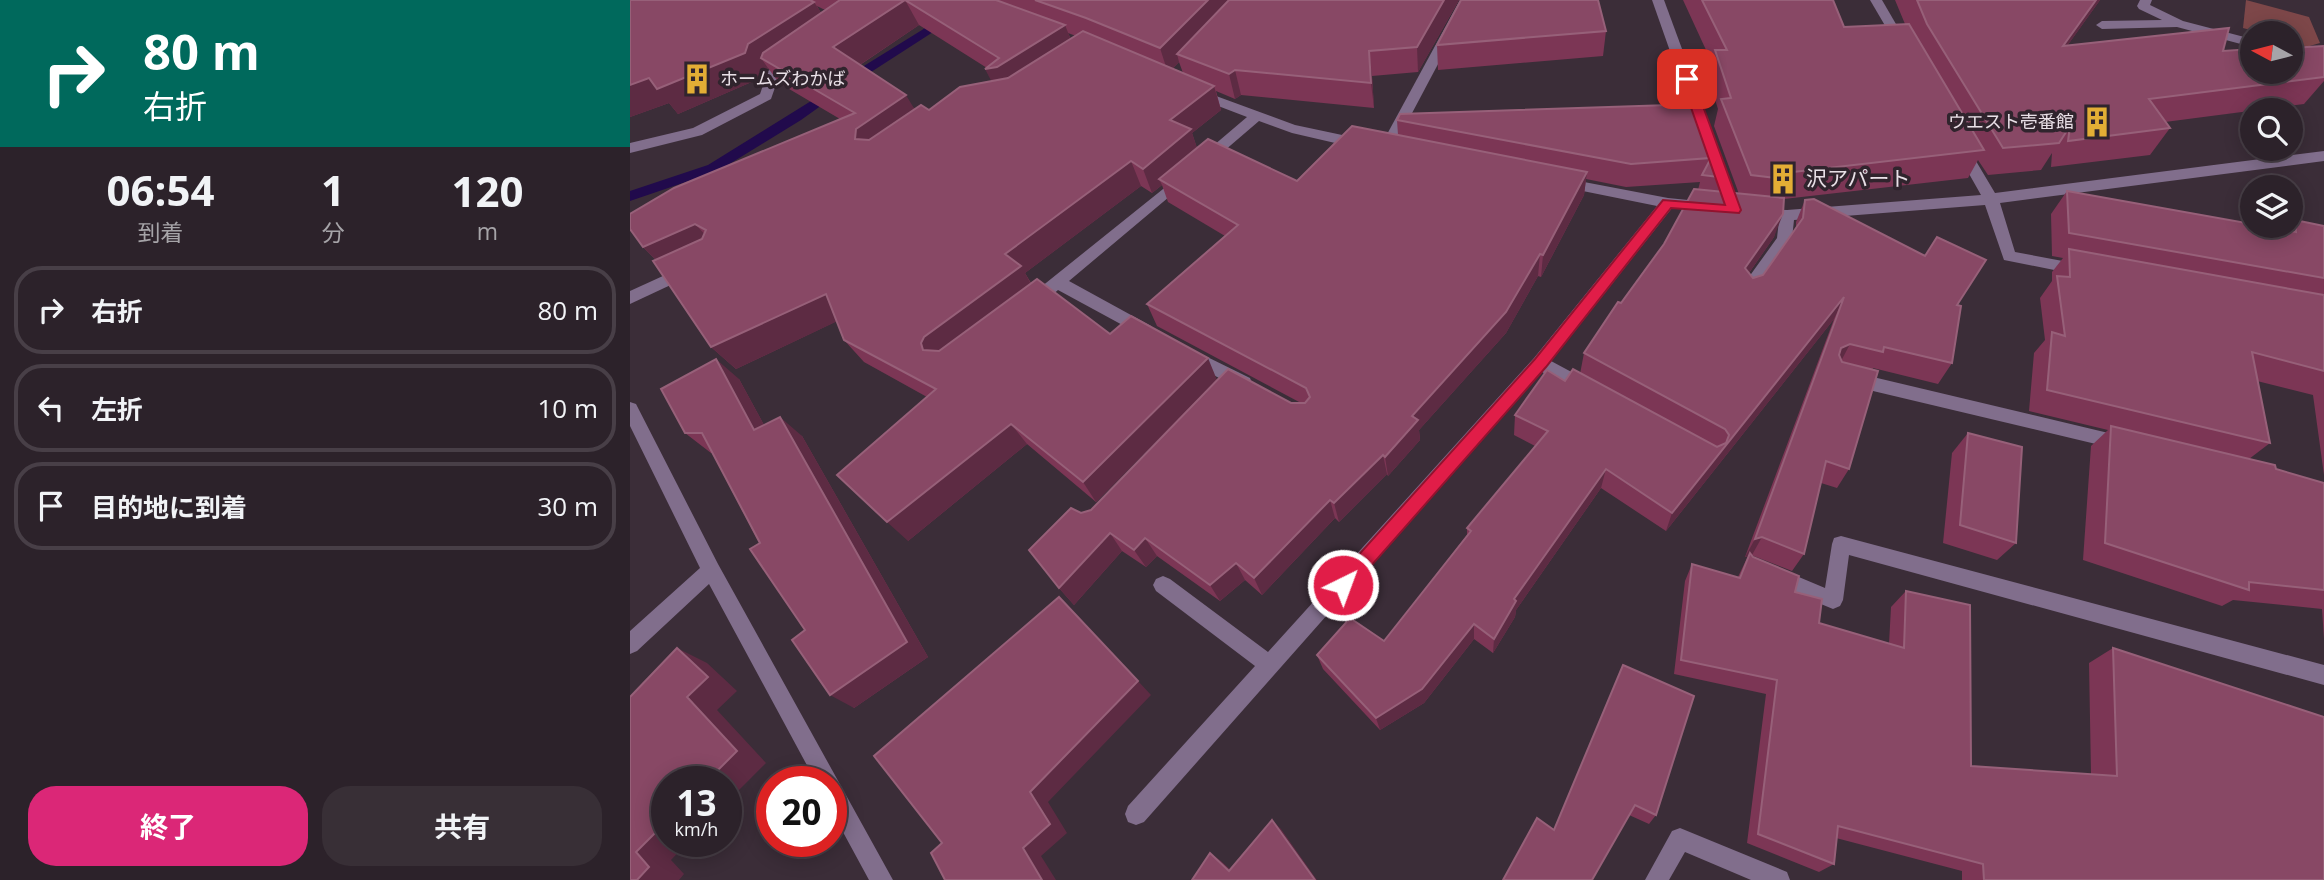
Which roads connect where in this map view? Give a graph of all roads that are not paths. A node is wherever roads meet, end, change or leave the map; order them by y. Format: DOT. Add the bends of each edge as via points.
graph roads {
  1 [pos="1466,0"];
  2 [pos="1658,0"];
  3 [pos="1876,0"];
  4 [pos="2146,0"];
  5 [pos="2179,24"];
  6 [pos="2102,25"];
  7 [pos="2240,40"];
  8 [pos="803,53"];
  9 [pos="1910,58"];
  10 [pos="1183,87"];
  11 [pos="1256,117"];
  12 [pos="1957,140"];
  13 [pos="1710,144"];
  14 [pos="630,148"];
  15 [pos="2324,156"];
  16 [pos="1547,180"];
  17 [pos="1991,199"];
  18 [pos="1668,203"];
  19 [pos="1721,209"];
  20 [pos="1747,211"];
  21 [pos="1787,215"];
  22 [pos="697,267"];
  23 [pos="2091,271"];
  24 [pos="1059,283"];
  25 [pos="1747,292"];
  26 [pos="630,298"];
  27 [pos="1015,316"];
  28 [pos="1540,363"];
  29 [pos="1838,375"];
  30 [pos="1257,390"];
  31 [pos="1601,397"];
  32 [pos="630,408"];
  33 [pos="2135,447"];
  34 [pos="711,570"];
  35 [pos="1763,570"];
  36 [pos="1163,585"];
  37 [pos="630,644"];
  38 [pos="1271,666"];
  39 [pos="2324,675"];
  40 [pos="819,766"];
  41 [pos="1136,814"];
  42 [pos="847,817"];
  43 [pos="882,880"];
  44 [pos="1656,880"];
  45 [pos="1779,880"];
  1 -- 11 [label="street" via="1393,150 1292,130"];
  2 -- 13 [label="street"];
  3 -- 9 [label="street"];
  4 -- 5 [label="street" via="2143,6"];
  5 -- 6 [label="street"];
  5 -- 7 [label="street"];
  8 -- 14 [label="street" via="773,75 766,96 697,132"];
  10 -- 11 [label="street"];
  11 -- 24 [label="street"];
  12 -- 17 [label="street"];
  15 -- 17 [label="street"];
  16 -- 18 [label="street"];
  17 -- 21 [label="street"];
  17 -- 23 [label="street" via="2009,257"];
  18 -- 19 [label="street"];
  18 -- 28 [label="street"];
  20 -- 21 [label="street"];
  21 -- 25 [label="street" via="1784,239"];
  22 -- 26 [label="street"];
  24 -- 27 [label="street"];
  24 -- 30 [label="street" via="1170,343 1229,382"];
  28 -- 31 [label="street"];
  28 -- 38 [label="street"];
  29 -- 33 [label="street"];
  32 -- 34 [label="street"];
  34 -- 37 [label="street"];
  34 -- 40 [label="street"];
  35 -- 39 [label="street" via="1833,600 1841,544"];
  36 -- 38 [label="street"];
  38 -- 41 [label="street"];
  42 -- 43 [label="street"];
  44 -- 45 [label="street" via="1680,839"];
}
